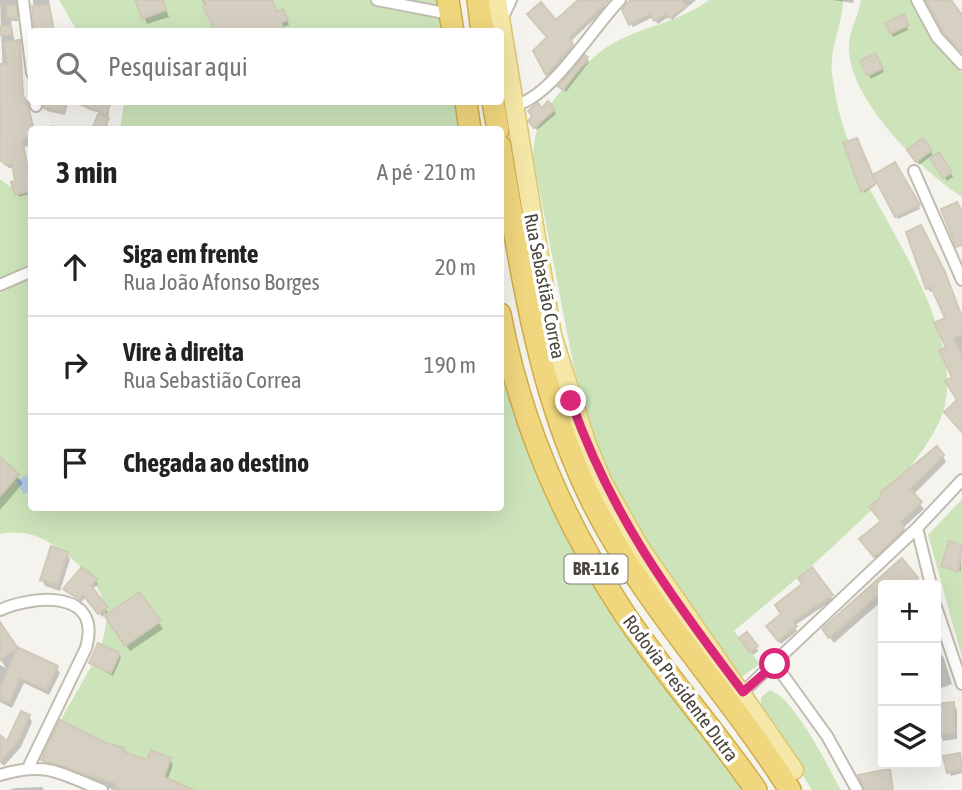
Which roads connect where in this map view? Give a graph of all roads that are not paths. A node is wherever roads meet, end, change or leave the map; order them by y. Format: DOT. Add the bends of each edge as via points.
graph roads {
  1 [pos="23,0"];
  2 [pos="377,0"];
  3 [pos="478,0"];
  4 [pos="497,0"];
  5 [pos="511,0"];
  6 [pos="620,0"];
  7 [pos="917,0"];
  8 [pos="451,15"];
  9 [pos="492,26"];
  10 [pos="28,41"];
  11 [pos="962,64"];
  12 [pos="504,104"];
  13 [pos="466,105"];
  14 [pos="503,105"];
  15 [pos="503,105"];
  16 [pos="469,126"];
  17 [pos="499,126"];
  18 [pos="504,168"];
  19 [pos="914,171"];
  20 [pos="28,273"];
  21 [pos="962,280"];
  22 [pos="0,285"];
  23 [pos="504,330"];
  24 [pos="962,480"];
  25 [pos="917,528"];
  26 [pos="930,580"];
  27 [pos="0,610"];
  28 [pos="941,622"];
  29 [pos="775,664"];
  30 [pos="962,684"];
  31 [pos="743,692"];
  32 [pos="29,766"];
  33 [pos="0,775"];
  34 [pos="792,780"];
  35 [pos="102,790"];
  36 [pos="756,790"];
  37 [pos="805,790"];
  38 [pos="857,790"];
  1 -- 10 [label="street"];
  2 -- 8 [label="street"];
  3 -- 9 [label="highway"];
  4 -- 9 [label="main road, Rua Sebastião Correa"];
  5 -- 9 [label="street"];
  6 -- 12 [label="street" via="555,76 523,103"];
  7 -- 11 [label="street" via="937,37"];
  13 -- 16 [label="highway"];
  14 -- 17 [label="highway"];
  15 -- 31 [label="main road, Rua Sebastião Correa" via="552,335 586,442 640,548"];
  18 -- 34 [label="highway, Rodovia Presidente Dutra / BR-116" via="537,352 575,466 639,580"];
  19 -- 21 [label="street"];
  20 -- 22 [label="street"];
  23 -- 36 [label="highway, Rodovia Presidente Dutra / BR-116" via="526,419 566,517 621,609"];
  24 -- 25 [label="street"];
  25 -- 26 [label="street"];
  25 -- 29 [label="street"];
  27 -- 32 [label="street" via="27,601 61,599 80,611 88,627 86,648"];
  28 -- 30 [label="street"];
  29 -- 31 [label="street"];
  29 -- 38 [label="street" via="827,736"];
  31 -- 34 [label="main road, Rua Sebastião Correa"];
  32 -- 33 [label="street"];
  32 -- 35 [label="street"];
  34 -- 37 [label="highway, Rodovia Presidente Dutra"];
}
